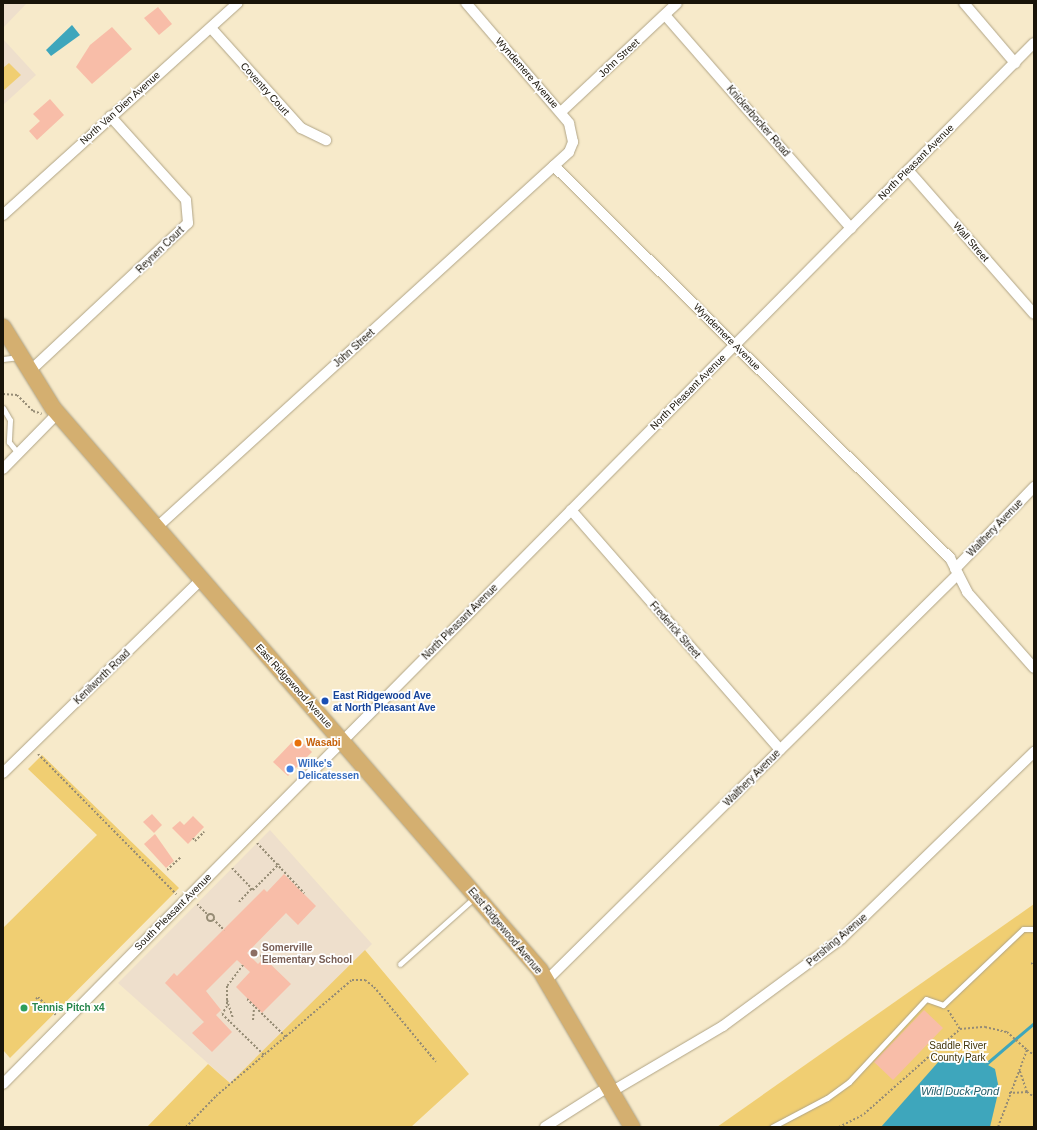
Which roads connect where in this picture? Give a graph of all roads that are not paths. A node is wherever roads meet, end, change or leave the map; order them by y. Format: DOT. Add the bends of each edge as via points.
graph roads {
  1 [pos="238,3"];
  2 [pos="466,3"];
  3 [pos="677,3"];
  4 [pos="964,3"];
  5 [pos="665,15"];
  6 [pos="211,28"];
  7 [pos="1034,43"];
  8 [pos="1015,62"];
  9 [pos="562,112"];
  10 [pos="110,116"];
  11 [pos="326,140"];
  12 [pos="554,166"];
  13 [pos="908,170"];
  14 [pos="3,214"];
  15 [pos="851,228"];
  16 [pos="1034,314"];
  17 [pos="3,327"];
  18 [pos="734,345"];
  19 [pos="3,359"];
  20 [pos="27,363"];
  21 [pos="3,408"];
  22 [pos="51,413"];
  23 [pos="18,453"];
  24 [pos="3,469"];
  25 [pos="1034,487"];
  26 [pos="570,510"];
  27 [pos="155,530"];
  28 [pos="957,571"];
  29 [pos="200,581"];
  30 [pos="1034,668"];
  31 [pos="343,741"];
  32 [pos="780,750"];
  33 [pos="1034,752"];
  34 [pos="3,773"];
  35 [pos="476,896"];
  36 [pos="1034,929"];
  37 [pos="400,964"];
  38 [pos="546,981"];
  39 [pos="3,1084"];
  40 [pos="609,1089"];
  41 [pos="545,1127"];
  42 [pos="632,1127"];
  43 [pos="772,1127"];
  1 -- 6 [label="street, North Van Dien Avenue"];
  2 -- 9 [label="street, Wyndemere Avenue"];
  3 -- 5 [label="street, John Street"];
  4 -- 8 [label="street"];
  5 -- 9 [label="street, John Street"];
  5 -- 15 [label="street, Knickerbocker Road"];
  6 -- 10 [label="street, North Van Dien Avenue"];
  6 -- 11 [label="street, Coventry Court" via="301,128"];
  7 -- 8 [label="street, North Pleasant Avenue"];
  8 -- 13 [label="street, North Pleasant Avenue"];
  9 -- 12 [label="street, Wyndemere Avenue" via="570,123 573,142 564,159"];
  10 -- 14 [label="street, North Van Dien Avenue"];
  10 -- 20 [label="street, Reynen Court" via="186,200 188,223"];
  12 -- 18 [label="street, Wyndemere Avenue"];
  12 -- 27 [label="street, John Street"];
  13 -- 15 [label="street, North Pleasant Avenue"];
  13 -- 16 [label="street, Wall Street"];
  15 -- 18 [label="street, North Pleasant Avenue"];
  17 -- 20 [label="main road, East Ridgewood Avenue"];
  18 -- 26 [label="street, North Pleasant Avenue"];
  18 -- 28 [label="street, Wyndemere Avenue" via="950,558"];
  19 -- 20 [label="lane"];
  20 -- 22 [label="main road, East Ridgewood Avenue"];
  21 -- 23 [label="lane" via="10,420 10,442"];
  22 -- 23 [label="street"];
  22 -- 27 [label="main road, East Ridgewood Avenue"];
  23 -- 24 [label="street"];
  25 -- 28 [label="street, Walthery Avenue"];
  26 -- 31 [label="street, North Pleasant Avenue"];
  26 -- 32 [label="street, Frederick Street"];
  27 -- 29 [label="main road, East Ridgewood Avenue"];
  28 -- 30 [label="street, Wyndemere Avenue" via="967,592"];
  28 -- 32 [label="street, Walthery Avenue"];
  29 -- 31 [label="main road, East Ridgewood Avenue"];
  29 -- 34 [label="street, Kenilworth Road"];
  31 -- 35 [label="main road, East Ridgewood Avenue"];
  31 -- 39 [label="street, South Pleasant Avenue"];
  32 -- 38 [label="street, Walthery Avenue"];
  33 -- 40 [label="street, Pershing Avenue" via="841,939 723,1026"];
  35 -- 37 [label="lane"];
  35 -- 38 [label="main road, East Ridgewood Avenue"];
  36 -- 43 [label="lane" via="1023,929 944,1005 926,999 849,1082 828,1098"];
  38 -- 40 [label="main road, East Ridgewood Avenue"];
  40 -- 41 [label="street, Pershing Avenue"];
  40 -- 42 [label="main road, East Ridgewood Avenue"];
}
